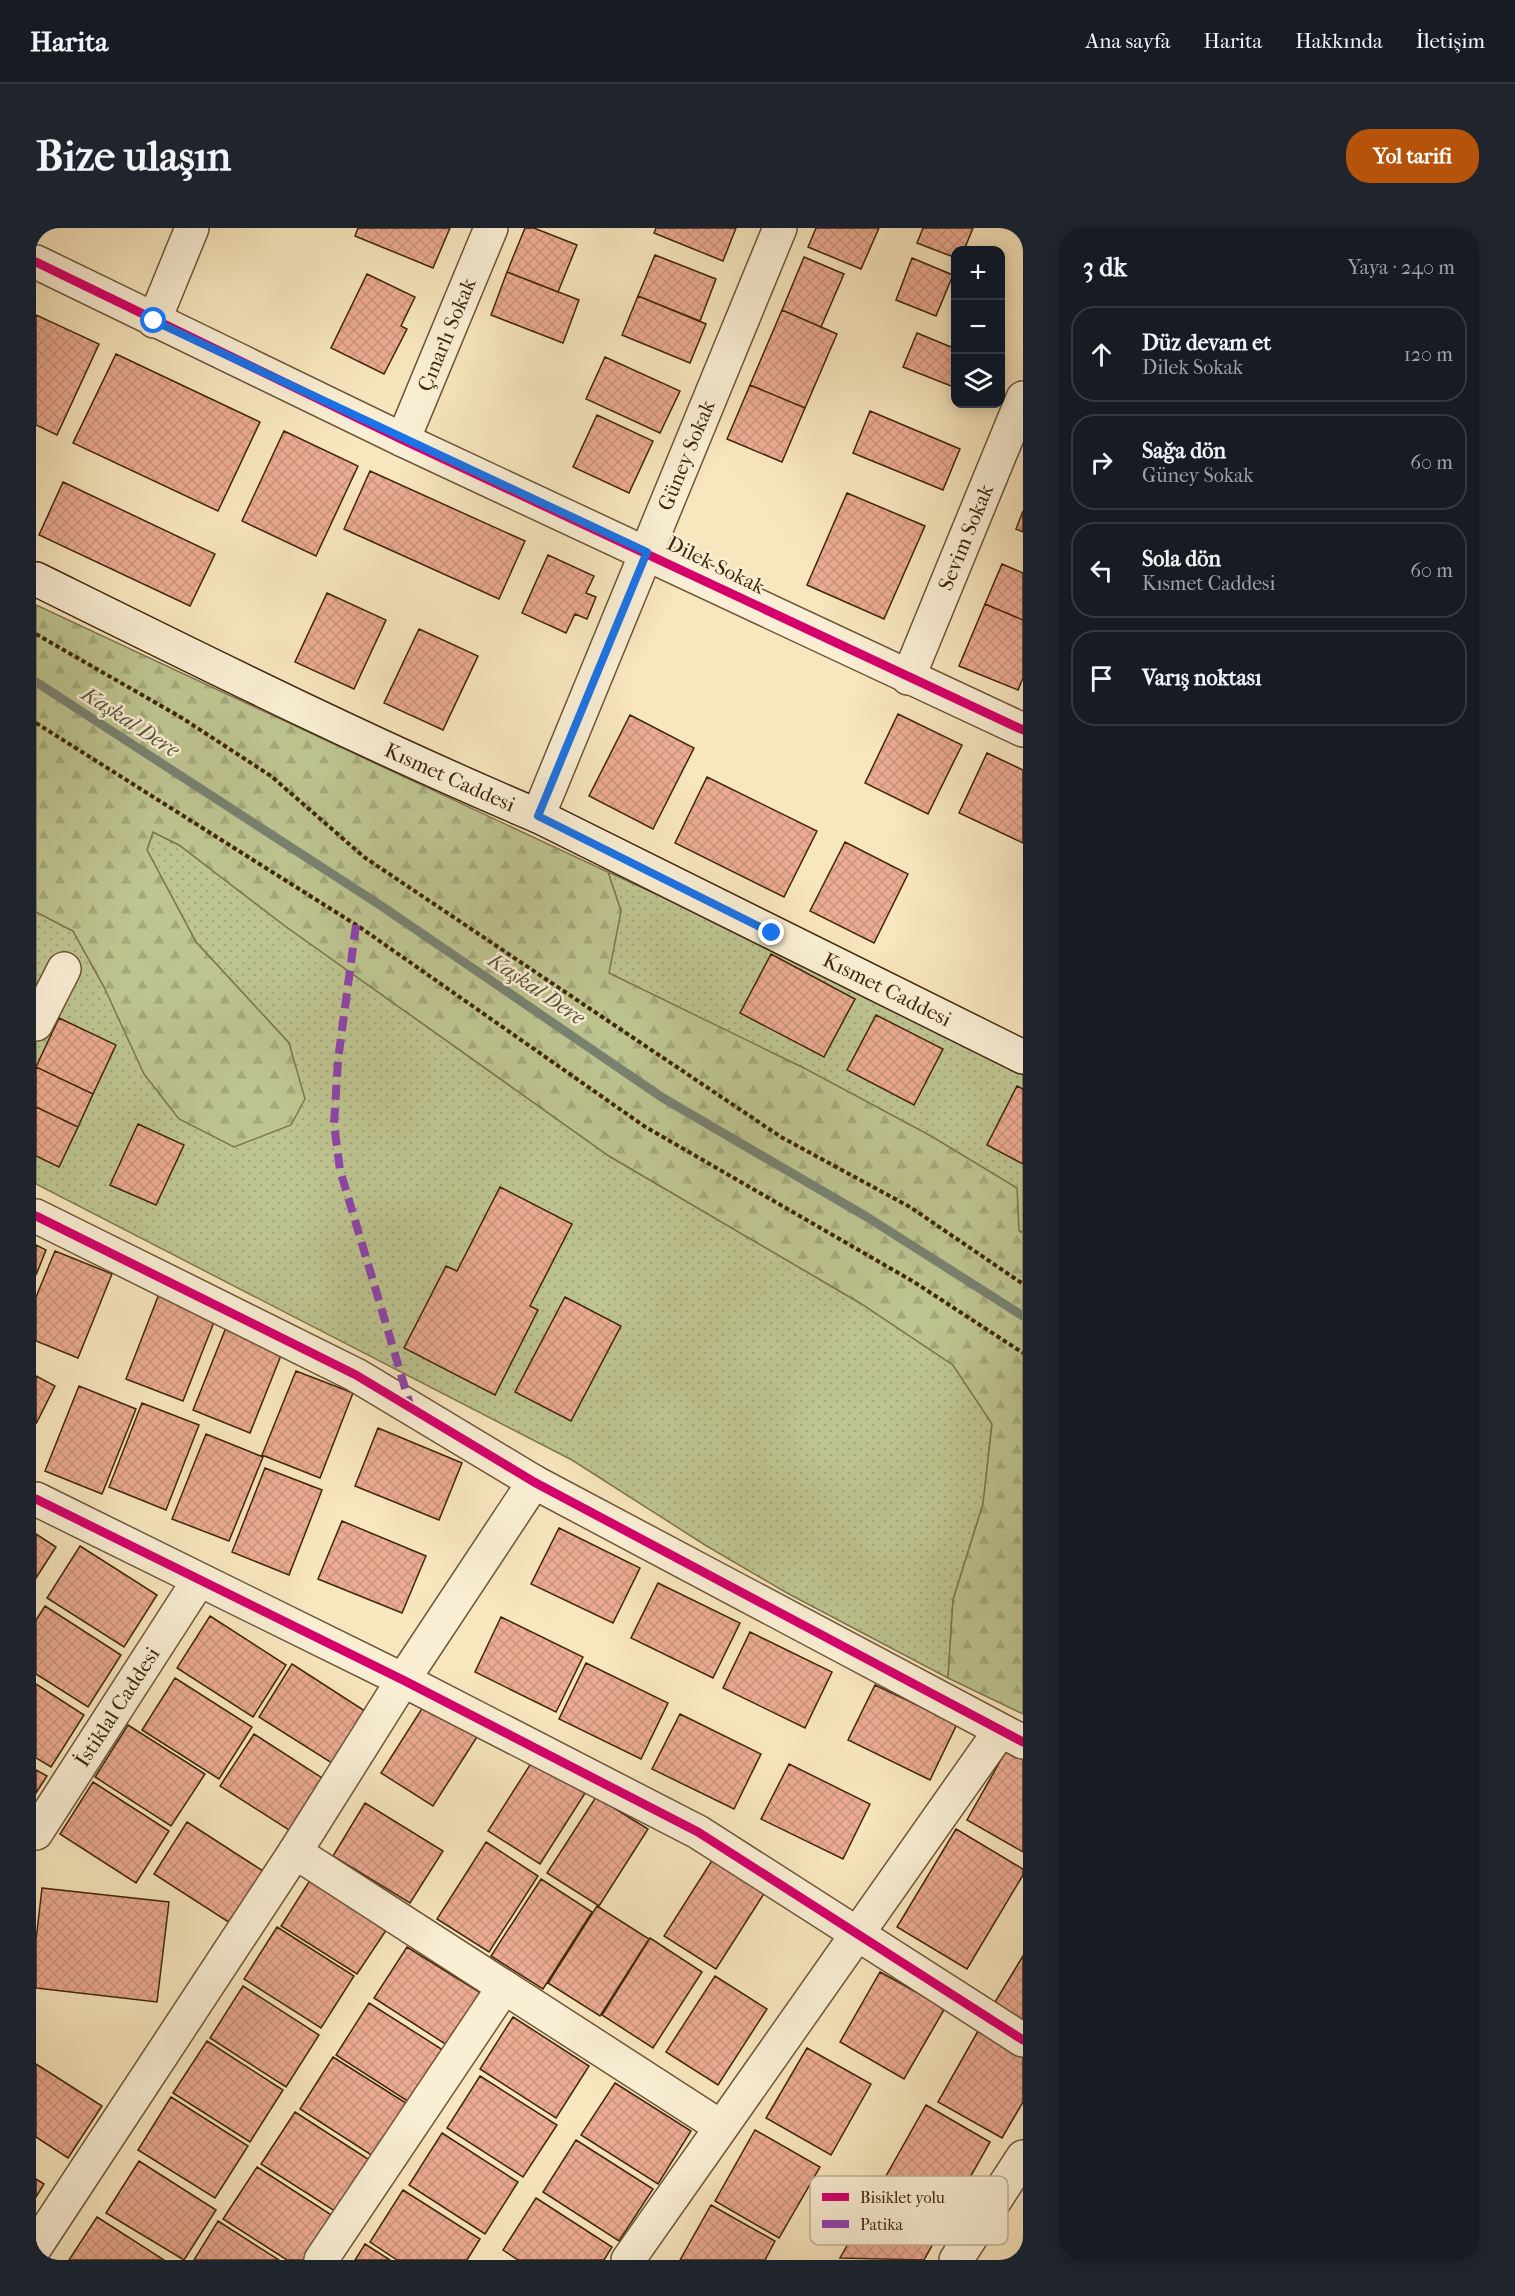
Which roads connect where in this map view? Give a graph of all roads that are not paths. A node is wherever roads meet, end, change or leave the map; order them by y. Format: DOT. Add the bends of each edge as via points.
graph roads {
  1 [pos="192,228"];
  2 [pos="491,228"];
  3 [pos="780,228"];
  4 [pos="36,262"];
  5 [pos="154,321"];
  6 [pos="1023,398"];
  7 [pos="403,440"];
  8 [pos="647,552"];
  9 [pos="36,579"];
  10 [pos="908,678"];
  11 [pos="1023,730"];
  12 [pos="538,816"];
  13 [pos="64,969"];
  14 [pos="36,1024"];
  15 [pos="1023,1058"];
  16 [pos="36,1216"];
  17 [pos="534,1482"];
  18 [pos="36,1500"];
  19 [pos="200,1580"];
  20 [pos="403,1680"];
  21 [pos="1012,1736"];
  22 [pos="36,1833"];
  23 [pos="295,1852"];
  24 [pos="856,1932"];
  25 [pos="504,1987"];
  26 [pos="1023,2040"];
  27 [pos="721,2127"];
  28 [pos="1023,2157"];
  29 [pos="1008,2180"];
  30 [pos="966,2245"];
  31 [pos="36,2246"];
  32 [pos="321,2260"];
  33 [pos="628,2260"];
  34 [pos="956,2260"];
  1 -- 5 [label="street"];
  2 -- 7 [label="street, Çınarlı Sokak"];
  3 -- 8 [label="street, Güney Sokak"];
  4 -- 5 [label="street, Dilek Sokak"];
  5 -- 7 [label="street, Dilek Sokak"];
  6 -- 10 [label="street, Sevim Sokak"];
  7 -- 8 [label="street, Dilek Sokak"];
  8 -- 10 [label="street, Dilek Sokak"];
  8 -- 12 [label="street, Güney Sokak"];
  9 -- 12 [label="street, Kısmet Caddesi" via="211,666"];
  10 -- 11 [label="street, Dilek Sokak"];
  12 -- 15 [label="street, Kısmet Caddesi"];
  13 -- 14 [label="street"];
  16 -- 17 [label="street" via="356,1375"];
  17 -- 20 [label="street"];
  17 -- 21 [label="street"];
  18 -- 19 [label="street"];
  19 -- 20 [label="street"];
  19 -- 22 [label="street, İstiklal Caddesi"];
  20 -- 23 [label="street"];
  20 -- 24 [label="street" via="698,1832"];
  21 -- 24 [label="street"];
  23 -- 25 [label="street"];
  23 -- 31 [label="street"];
  24 -- 26 [label="street"];
  24 -- 27 [label="street"];
  25 -- 27 [label="street"];
  25 -- 32 [label="street"];
  27 -- 33 [label="street"];
  28 -- 29 [label="street"];
  30 -- 34 [label="street"];
}
